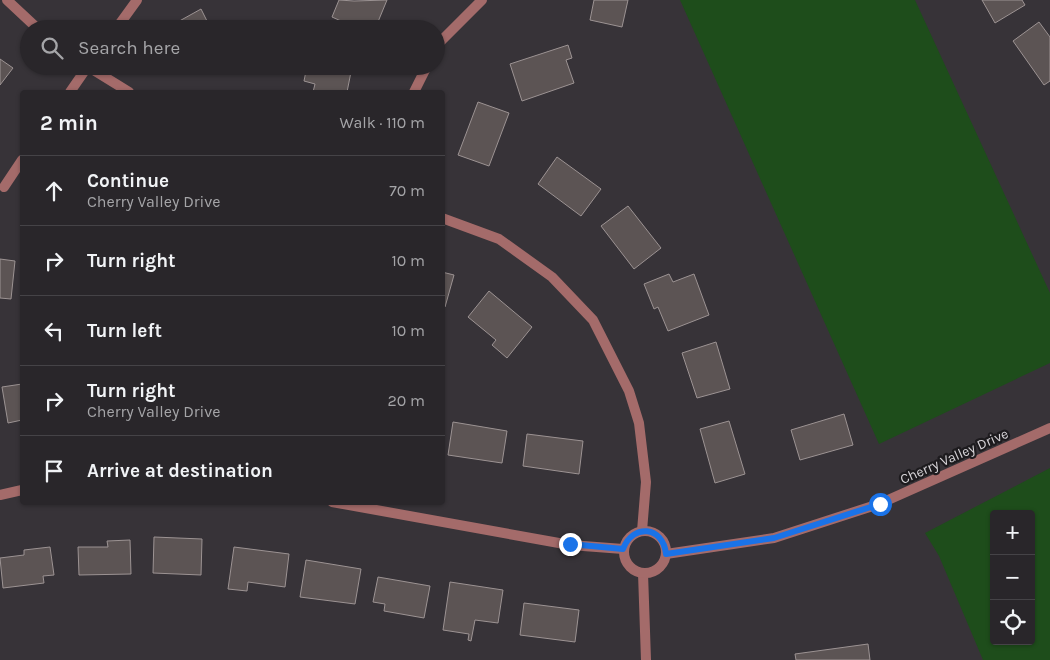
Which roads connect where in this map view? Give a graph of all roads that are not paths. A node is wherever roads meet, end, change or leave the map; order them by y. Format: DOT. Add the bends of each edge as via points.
graph roads {
  1 [pos="7,0"];
  2 [pos="137,0"];
  3 [pos="482,0"];
  4 [pos="28,20"];
  5 [pos="123,20"];
  6 [pos="445,37"];
  7 [pos="82,75"];
  8 [pos="102,75"];
  9 [pos="422,75"];
  10 [pos="71,90"];
  11 [pos="126,90"];
  12 [pos="415,90"];
  13 [pos="20,163"];
  14 [pos="4,187"];
  15 [pos="445,219"];
  16 [pos="1050,428"];
  17 [pos="20,490"];
  18 [pos="0,495"];
  19 [pos="349,505"];
  20 [pos="642,531"];
  21 [pos="623,549"];
  22 [pos="666,554"];
  23 [pos="643,573"];
  24 [pos="646,660"];
  1 -- 4 [label="street"];
  2 -- 5 [label="street"];
  3 -- 6 [label="street"];
  7 -- 10 [label="street"];
  8 -- 11 [label="street"];
  9 -- 12 [label="street"];
  13 -- 14 [label="street"];
  15 -- 20 [label="street" via="499,239 552,277 593,320 629,391 638,422 646,482"];
  16 -- 22 [label="street, Cherry Valley Drive" via="880,504 774,538"];
  17 -- 18 [label="street"];
  19 -- 21 [label="street" via="570,544"];
  20 -- 21 [label="street" via="633,534"];
  20 -- 22 [label="street" via="652,532 660,538"];
  21 -- 23 [label="street" via="625,560 632,569"];
  22 -- 23 [label="street" via="654,571"];
  23 -- 24 [label="street"];
}
